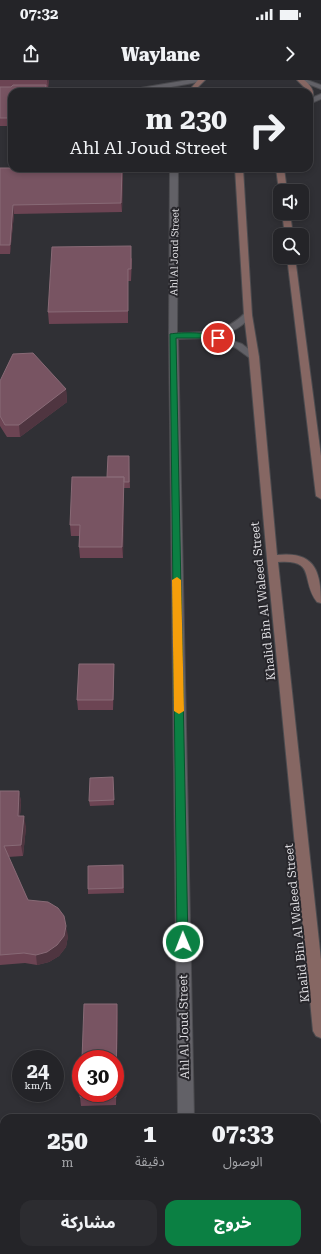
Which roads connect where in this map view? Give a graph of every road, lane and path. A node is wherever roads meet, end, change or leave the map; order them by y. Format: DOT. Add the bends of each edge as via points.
graph roads {
  1 [pos="198,80"];
  2 [pos="202,80"];
  3 [pos="300,80"];
  4 [pos="321,87"];
  5 [pos="159,88"];
  6 [pos="195,88"];
  7 [pos="310,88"];
  8 [pos="174,172"];
  9 [pos="239,172"];
  10 [pos="281,172"];
  11 [pos="282,184"];
  12 [pos="292,264"];
  13 [pos="248,315"];
  14 [pos="173,336"];
  15 [pos="203,336"];
  16 [pos="254,357"];
  17 [pos="321,496"];
  18 [pos="272,559"];
  19 [pos="321,599"];
  20 [pos="321,1031"];
  21 [pos="186,1114"];
  1 -- 5 [label="street"];
  2 -- 6 [label="street"];
  3 -- 4 [label="street"];
  3 -- 7 [label="street"];
  8 -- 14 [label="street, Ahl Al Joud Street"];
  9 -- 13 [label="street, Khalid Bin Al Waleed Street"];
  10 -- 11 [label="street"];
  12 -- 17 [label="street"];
  13 -- 15 [label="street" via="226,331"];
  13 -- 16 [label="street, Khalid Bin Al Waleed Street"];
  14 -- 15 [label="street"];
  14 -- 21 [label="street, Ahl Al Joud Street"];
  15 -- 16 [label="street" via="233,343"];
  16 -- 18 [label="street, Khalid Bin Al Waleed Street"];
  18 -- 19 [label="street" via="296,558 304,562 310,567 317,594"];
  18 -- 20 [label="street, Khalid Bin Al Waleed Street"];
}
